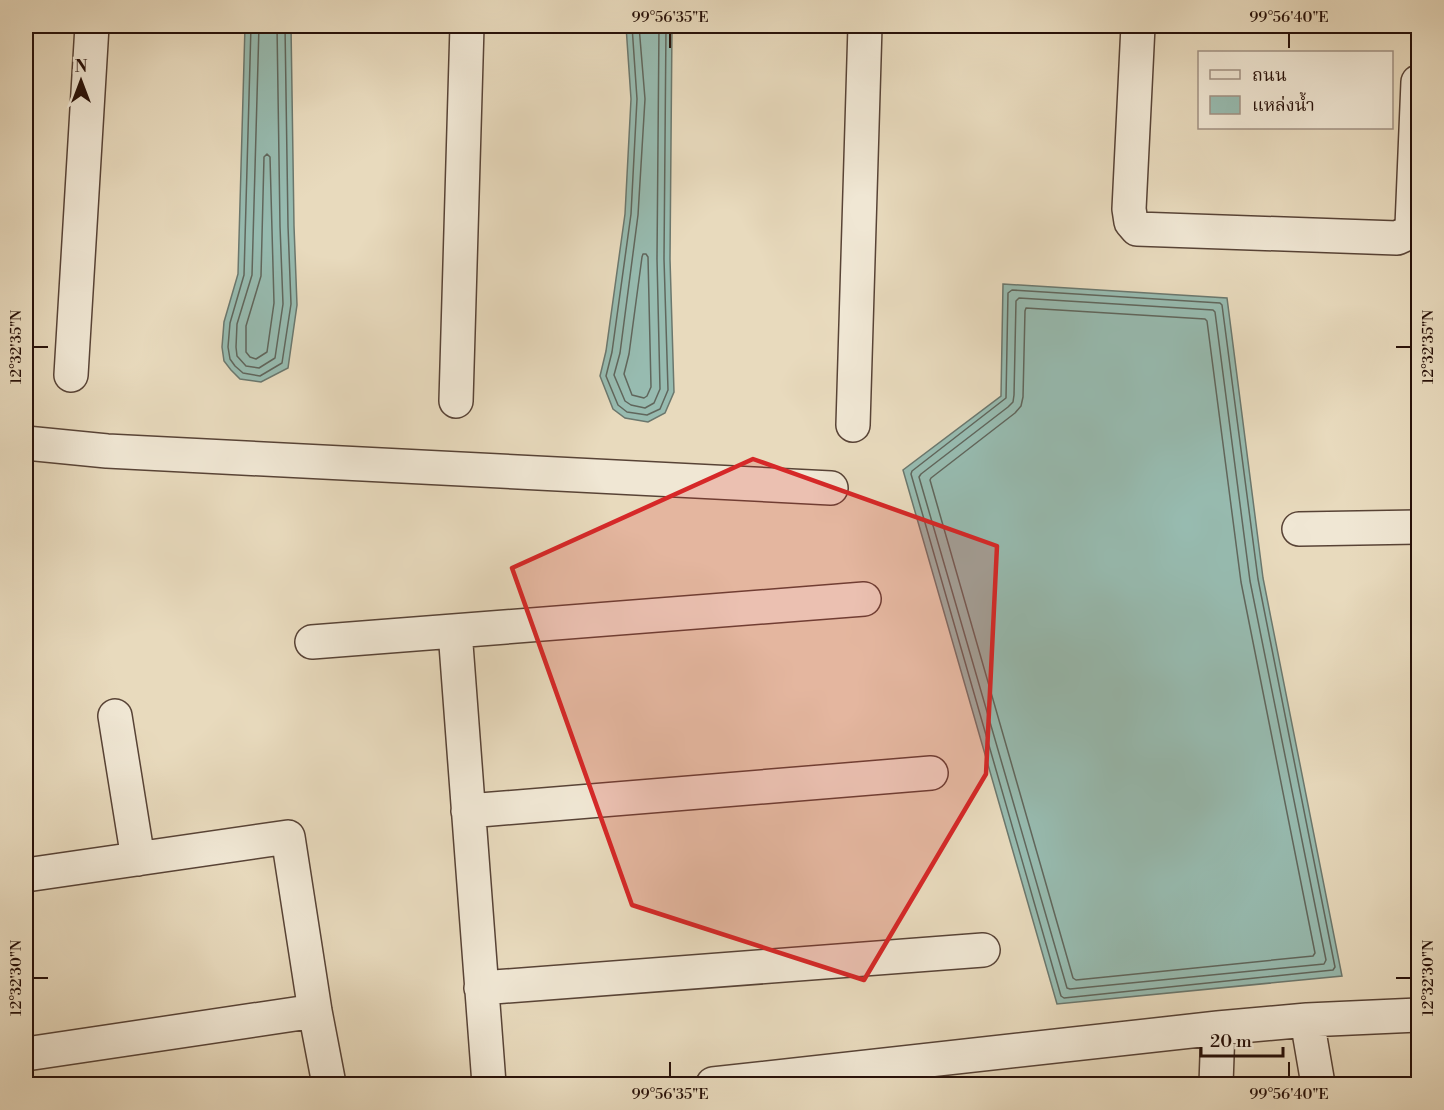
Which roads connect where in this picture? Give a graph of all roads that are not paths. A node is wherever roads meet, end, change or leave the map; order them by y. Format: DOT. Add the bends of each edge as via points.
graph roads {
  1 [pos="92,26"];
  2 [pos="467,26"];
  3 [pos="865,26"];
  4 [pos="1138,26"];
  5 [pos="1419,82"];
  6 [pos="71,375"];
  7 [pos="456,401"];
  8 [pos="853,425"];
  9 [pos="26,443"];
  10 [pos="831,488"];
  11 [pos="1419,527"];
  12 [pos="1299,529"];
  13 [pos="864,599"];
  14 [pos="455,631"];
  15 [pos="312,642"];
  16 [pos="115,716"];
  17 [pos="931,773"];
  18 [pos="468,811"];
  19 [pos="138,859"];
  20 [pos="26,875"];
  21 [pos="983,950"];
  22 [pos="482,988"];
  23 [pos="315,1011"];
  24 [pos="1419,1015"];
  25 [pos="1307,1020"];
  26 [pos="1218,1028"];
  27 [pos="26,1054"];
  28 [pos="329,1084"];
  29 [pos="489,1084"];
  30 [pos="713,1084"];
  31 [pos="1216,1084"];
  32 [pos="1318,1084"];
  1 -- 6 [label="street"];
  2 -- 7 [label="street"];
  3 -- 8 [label="street"];
  4 -- 5 [label="street" via="1129,209 1137,229 1397,238 1408,233 1412,226"];
  9 -- 10 [label="street" via="107,451"];
  11 -- 12 [label="street"];
  13 -- 14 [label="street"];
  14 -- 15 [label="street"];
  14 -- 18 [label="street"];
  16 -- 19 [label="street"];
  17 -- 18 [label="street"];
  18 -- 22 [label="street"];
  19 -- 20 [label="street"];
  19 -- 23 [label="street" via="288,837"];
  21 -- 22 [label="street"];
  22 -- 29 [label="street"];
  23 -- 27 [label="street"];
  23 -- 28 [label="street"];
  24 -- 25 [label="street"];
  25 -- 26 [label="street"];
  25 -- 32 [label="street"];
  26 -- 30 [label="street"];
  26 -- 31 [label="street"];
}
